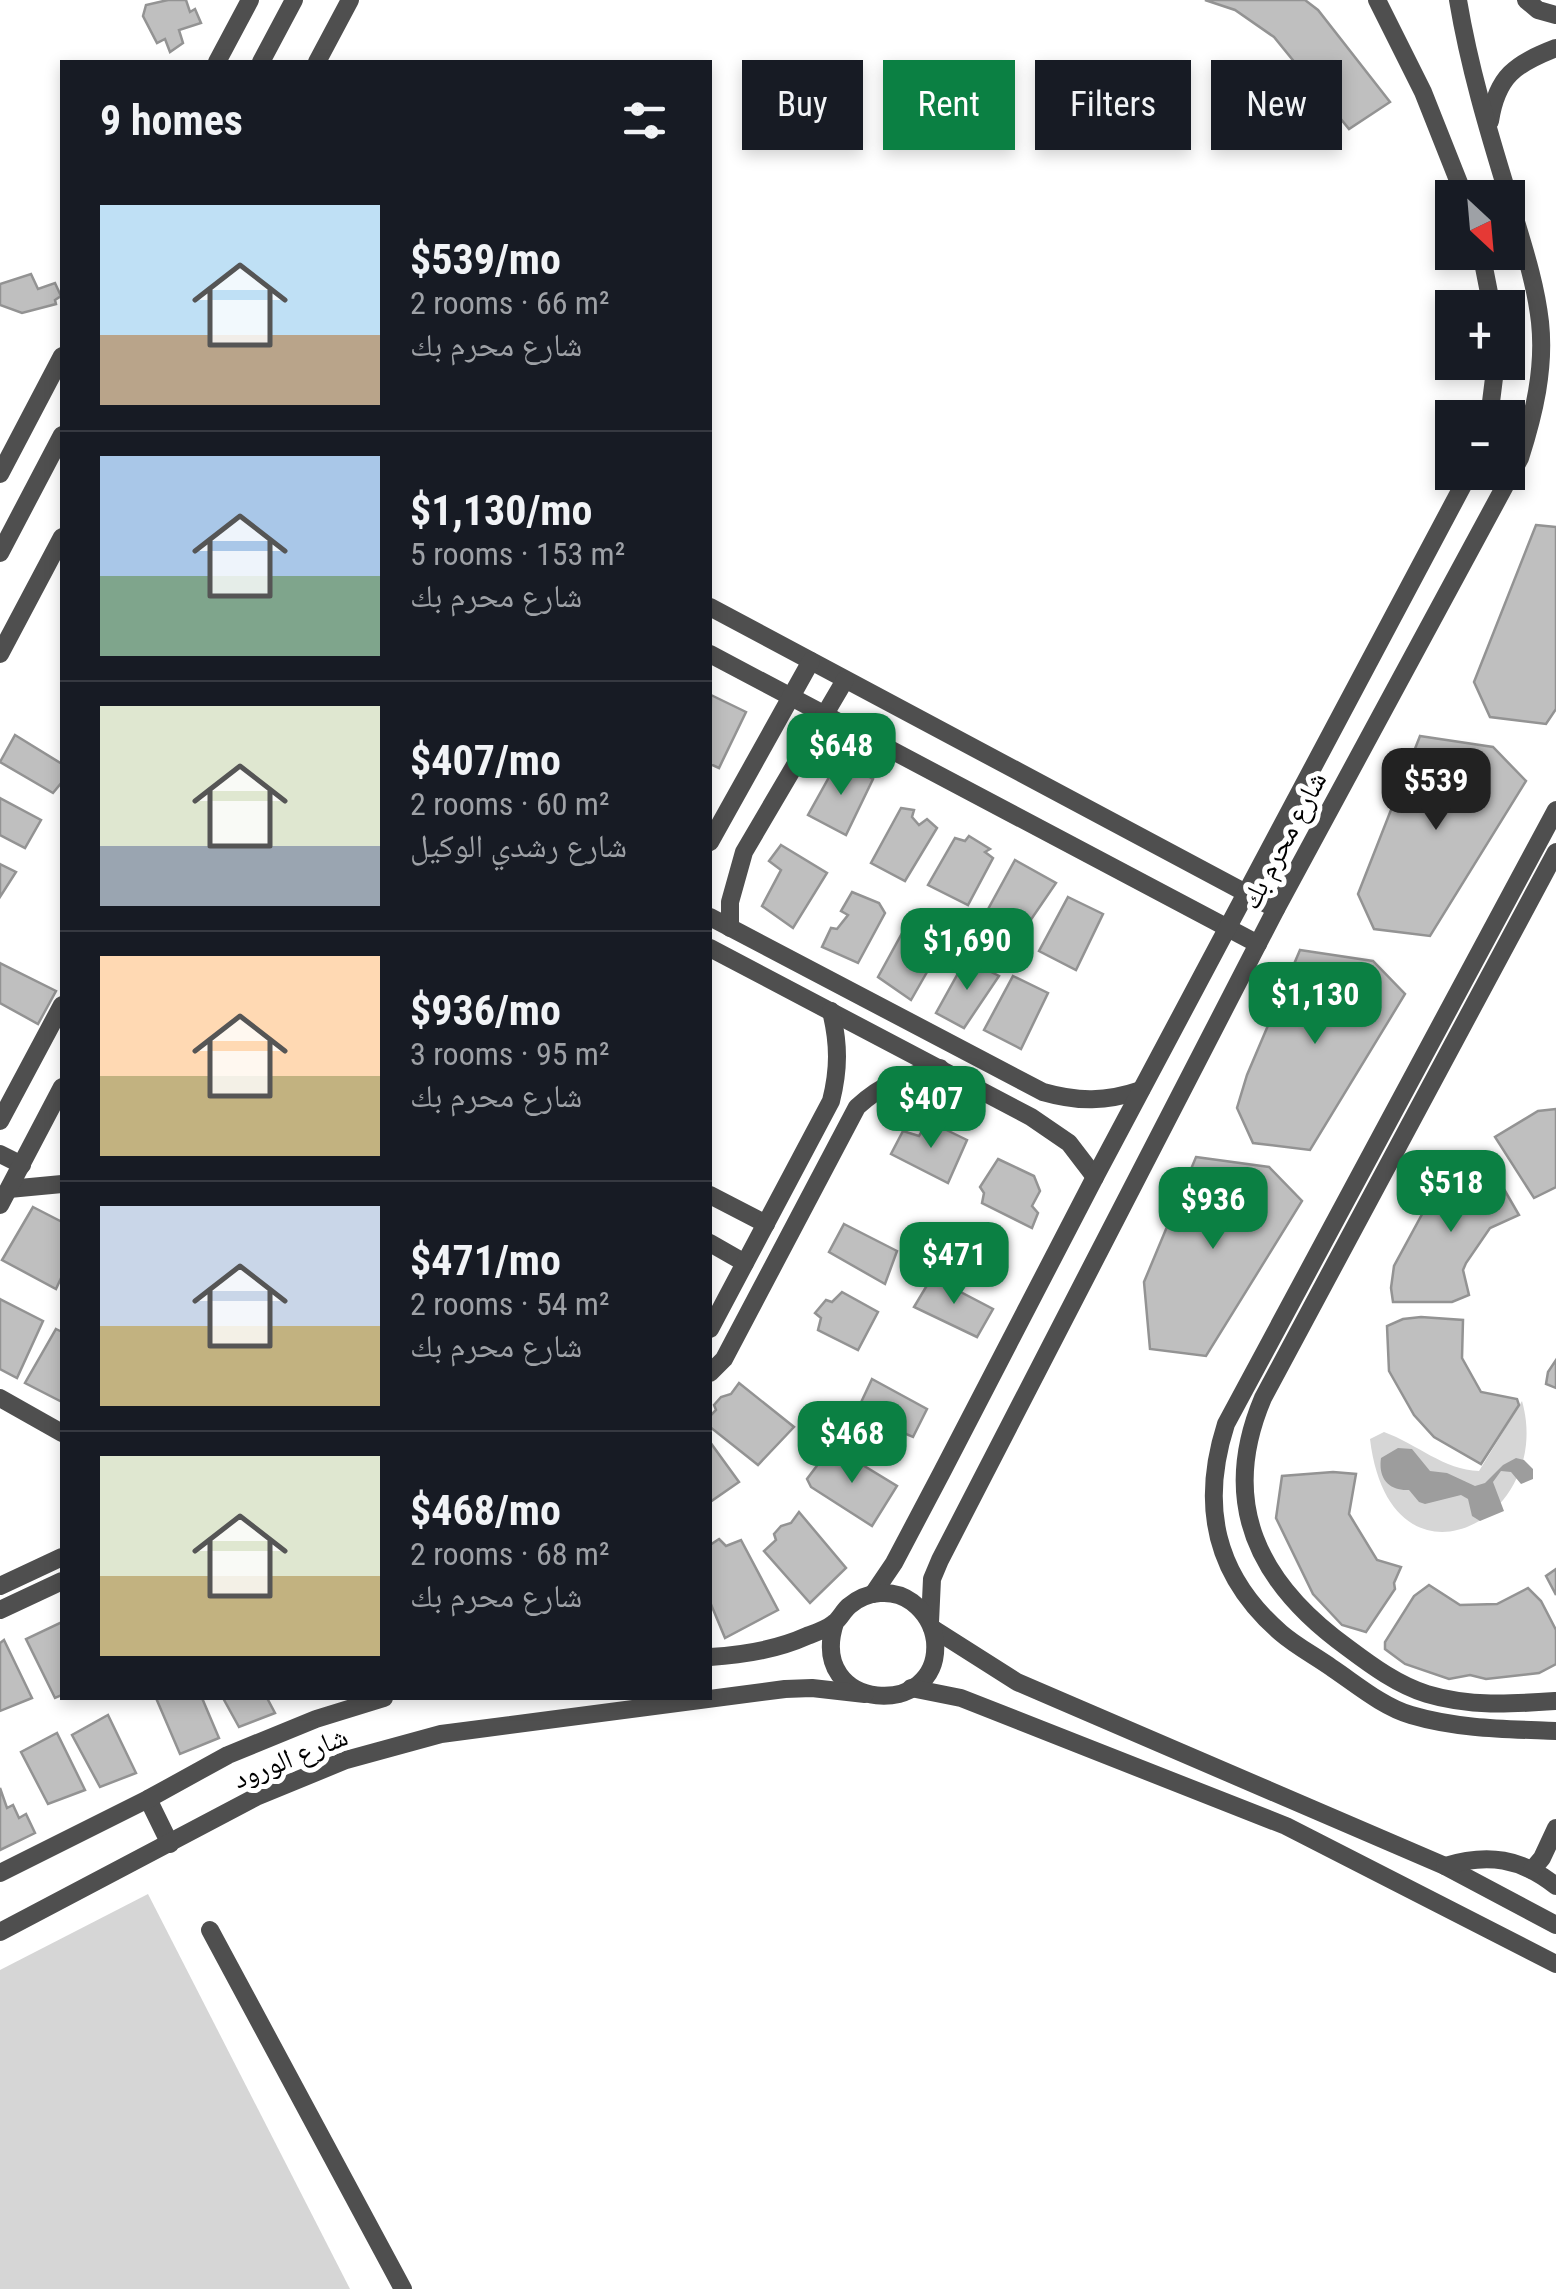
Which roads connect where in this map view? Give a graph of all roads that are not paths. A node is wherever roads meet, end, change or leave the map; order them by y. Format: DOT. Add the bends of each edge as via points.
graph roads {
  1 [pos="250,0"];
  2 [pos="294,0"];
  3 [pos="350,0"];
  4 [pos="1377,0"];
  5 [pos="1458,0"];
  6 [pos="1526,0"];
  7 [pos="1556,14"];
  8 [pos="1556,48"];
  9 [pos="218,60"];
  10 [pos="262,60"];
  11 [pos="318,60"];
  12 [pos="1489,132"];
  13 [pos="1458,180"];
  14 [pos="60,360"];
  15 [pos="60,439"];
  16 [pos="0,474"];
  17 [pos="1460,490"];
  18 [pos="60,541"];
  19 [pos="0,552"];
  20 [pos="712,608"];
  21 [pos="0,654"];
  22 [pos="712,655"];
  23 [pos="811,661"];
  24 [pos="845,680"];
  25 [pos="791,697"];
  26 [pos="824,714"];
  27 [pos="1556,810"];
  28 [pos="712,838"];
  29 [pos="1556,852"];
  30 [pos="1246,891"];
  31 [pos="1276,909"];
  32 [pos="712,919"];
  33 [pos="730,928"];
  34 [pos="1227,929"];
  35 [pos="1258,944"];
  36 [pos="712,949"];
  37 [pos="60,1010"];
  38 [pos="832,1011"];
  39 [pos="940,1068"];
  40 [pos="1141,1090"];
  41 [pos="1043,1092"];
  42 [pos="60,1102"];
  43 [pos="1031,1117"];
  44 [pos="0,1122"];
  45 [pos="0,1154"];
  46 [pos="22,1165"];
  47 [pos="1095,1177"];
  48 [pos="60,1184"];
  49 [pos="712,1196"];
  50 [pos="5,1197"];
  51 [pos="766,1224"];
  52 [pos="712,1245"];
  53 [pos="745,1263"];
  54 [pos="732,1291"];
  55 [pos="755,1303"];
  56 [pos="712,1326"];
  57 [pos="712,1371"];
  58 [pos="0,1398"];
  59 [pos="60,1432"];
  60 [pos="1246,1510"];
  61 [pos="1212,1519"];
  62 [pos="1255,1542"];
  63 [pos="1225,1555"];
  64 [pos="60,1558"];
  65 [pos="60,1582"];
  66 [pos="0,1586"];
  67 [pos="873,1594"];
  68 [pos="0,1610"];
  69 [pos="835,1623"];
  70 [pos="931,1625"];
  71 [pos="712,1657"];
  72 [pos="911,1688"];
  73 [pos="864,1694"];
  74 [pos="712,1699"];
  75 [pos="378,1700"];
  76 [pos="701,1700"];
  77 [pos="1556,1701"];
  78 [pos="1556,1731"];
  79 [pos="148,1799"];
  80 [pos="1556,1828"];
  81 [pos="170,1844"];
  82 [pos="1556,1861"];
  83 [pos="1445,1866"];
  84 [pos="1532,1870"];
  85 [pos="0,1872"];
  86 [pos="1553,1884"];
  87 [pos="1556,1925"];
  88 [pos="210,1930"];
  89 [pos="0,1932"];
  90 [pos="1556,1964"];
  91 [pos="403,2289"];
  1 -- 9 [label="street"];
  2 -- 10 [label="street"];
  3 -- 11 [label="street"];
  4 -- 13 [label="street" via="1424,92"];
  5 -- 12 [label="street, شارع محرم بك"];
  6 -- 7 [label="street"];
  8 -- 12 [label="street" via="1511,71 1494,100"];
  12 -- 31 [label="street, شارع محرم بك" via="1536,294 1540,370 1533,414 1500,499"];
  14 -- 16 [label="street"];
  15 -- 19 [label="street"];
  17 -- 30 [label="street, شارع محرم بك"];
  18 -- 21 [label="street"];
  20 -- 23 [label="street"];
  22 -- 25 [label="street"];
  23 -- 24 [label="street"];
  23 -- 25 [label="street"];
  24 -- 26 [label="street"];
  24 -- 30 [label="street"];
  25 -- 26 [label="street"];
  25 -- 28 [label="street"];
  26 -- 33 [label="street" via="744,852"];
  26 -- 34 [label="street"];
  27 -- 61 [label="street" via="1226,1424 1216,1455"];
  29 -- 60 [label="street" via="1263,1398 1245,1453"];
  30 -- 31 [label="street"];
  30 -- 34 [label="street, شارع محرم بك"];
  31 -- 35 [label="street, شارع محرم بك"];
  32 -- 33 [label="street"];
  33 -- 41 [label="street"];
  34 -- 35 [label="street"];
  34 -- 40 [label="street, شارع محرم بك"];
  35 -- 70 [label="street, شارع محرم بك" via="940,1560 932,1579"];
  36 -- 38 [label="street"];
  37 -- 44 [label="street"];
  38 -- 39 [label="street"];
  38 -- 51 [label="street" via="839,1041 831,1101"];
  39 -- 43 [label="street"];
  39 -- 55 [label="street" via="907,1074 857,1108"];
  40 -- 41 [label="street" via="1093,1101"];
  40 -- 47 [label="street, شارع محرم بك"];
  41 -- 43 [label="street"];
  42 -- 46 [label="street"];
  43 -- 47 [label="street" via="1069,1143"];
  45 -- 46 [label="street"];
  46 -- 50 [label="street"];
  47 -- 67 [label="street, شارع محرم بك"];
  48 -- 50 [label="street"];
  49 -- 51 [label="street"];
  51 -- 53 [label="street"];
  52 -- 53 [label="street"];
  53 -- 54 [label="street"];
  54 -- 55 [label="street"];
  54 -- 56 [label="street"];
  55 -- 57 [label="street"];
  58 -- 59 [label="street"];
  60 -- 61 [label="street"];
  60 -- 62 [label="street"];
  61 -- 63 [label="street"];
  62 -- 63 [label="street"];
  62 -- 77 [label="street" via="1292,1601 1385,1675 1466,1703"];
  63 -- 78 [label="street" via="1246,1593 1282,1634 1406,1714 1484,1728"];
  64 -- 66 [label="street"];
  65 -- 68 [label="street"];
  67 -- 69 [label="street" via="850,1604"];
  67 -- 70 [label="street" via="906,1598"];
  69 -- 71 [label="street" via="770,1649"];
  69 -- 73 [label="street" via="832,1659 844,1680"];
  70 -- 72 [label="street" via="932,1662"];
  70 -- 83 [label="street" via="1016,1682"];
  72 -- 73 [label="street" via="889,1697"];
  72 -- 90 [label="street" via="961,1698 1286,1826"];
  73 -- 74 [label="street, شارع الورود" via="812,1688"];
  75 -- 79 [label="street, شارع الورود" via="228,1756"];
  76 -- 81 [label="street, شارع الورود" via="441,1734 346,1760"];
  79 -- 81 [label="street"];
  79 -- 85 [label="street, شارع الورود"];
  80 -- 84 [label="street"];
  81 -- 89 [label="street, شارع الورود"];
  82 -- 86 [label="street"];
  83 -- 84 [label="street" via="1494,1858"];
  83 -- 87 [label="street"];
  84 -- 86 [label="street"];
  88 -- 91 [label="street"];
}
